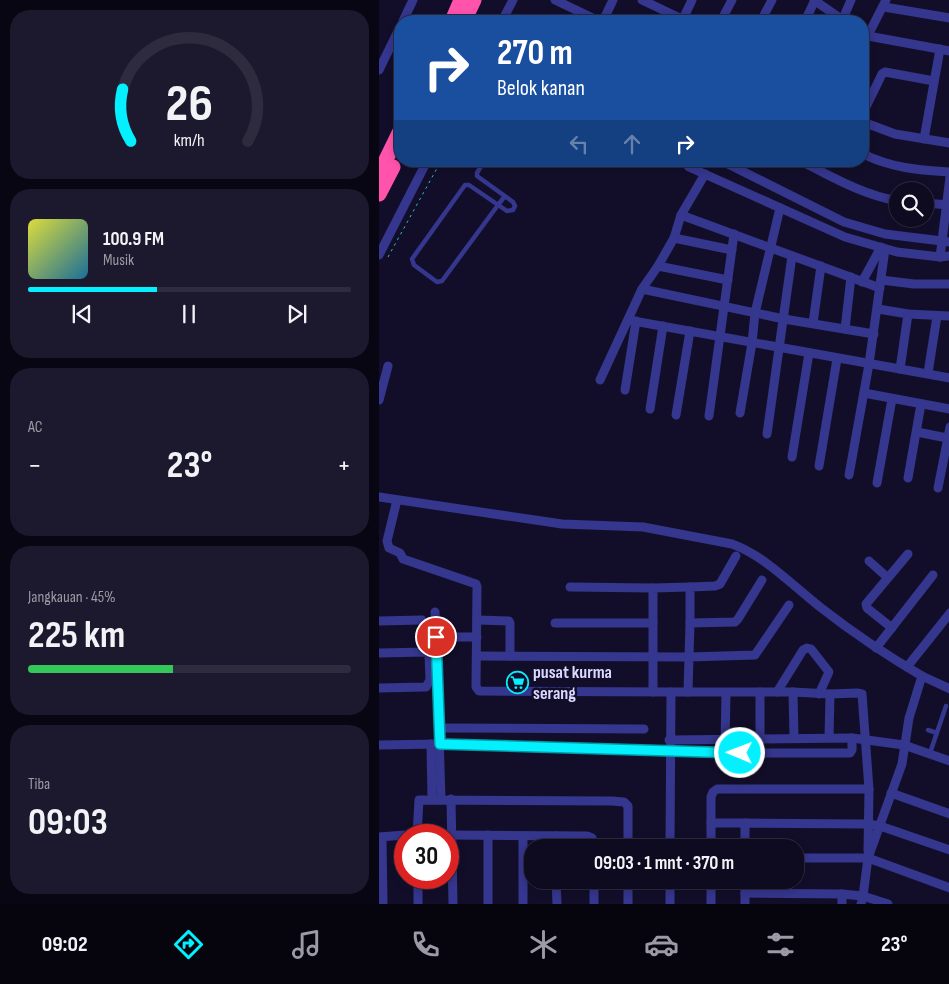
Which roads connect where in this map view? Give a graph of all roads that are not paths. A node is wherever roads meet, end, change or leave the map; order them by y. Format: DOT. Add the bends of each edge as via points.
graph roads {
  1 [pos="413,0"];
  2 [pos="461,0"];
  3 [pos="473,0"];
  4 [pos="513,0"];
  5 [pos="555,0"];
  6 [pos="613,0"];
  7 [pos="642,0"];
  8 [pos="692,0"];
  9 [pos="732,0"];
  10 [pos="772,0"];
  11 [pos="814,0"];
  12 [pos="851,0"];
  13 [pos="567,2"];
  14 [pos="654,3"];
  15 [pos="885,3"];
  16 [pos="406,15"];
  17 [pos="455,15"];
  18 [pos="467,15"];
  19 [pos="505,15"];
  20 [pos="589,15"];
  21 [pos="606,15"];
  22 [pos="676,15"];
  23 [pos="687,15"];
  24 [pos="724,15"];
  25 [pos="764,15"];
  26 [pos="808,15"];
  27 [pos="835,15"];
  28 [pos="845,15"];
  29 [pos="949,18"];
  30 [pos="869,28"];
  31 [pos="869,35"];
  32 [pos="394,37"];
  33 [pos="940,49"];
  34 [pos="949,51"];
  35 [pos="382,57"];
  36 [pos="379,70"];
  37 [pos="934,81"];
  38 [pos="869,101"];
  39 [pos="869,124"];
  40 [pos="924,140"];
  41 [pos="394,143"];
  42 [pos="949,143"];
  43 [pos="869,156"];
  44 [pos="394,164"];
  45 [pos="424,167"];
  46 [pos="480,167"];
  47 [pos="689,167"];
  48 [pos="739,167"];
  49 [pos="813,167"];
  50 [pos="949,172"];
  51 [pos="379,174"];
  52 [pos="705,174"];
  53 [pos="949,177"];
  54 [pos="379,194"];
  55 [pos="505,196"];
  56 [pos="889,199"];
  57 [pos="934,204"];
  58 [pos="498,205"];
  59 [pos="947,205"];
  60 [pos="780,208"];
  61 [pos="681,215"];
  62 [pos="734,234"];
  63 [pos="674,238"];
  64 [pos="770,247"];
  65 [pos="883,248"];
  66 [pos="944,249"];
  67 [pos="732,250"];
  68 [pos="382,256"];
  69 [pos="792,256"];
  70 [pos="658,266"];
  71 [pos="821,266"];
  72 [pos="851,277"];
  73 [pos="728,280"];
  74 [pos="862,282"];
  75 [pos="880,284"];
  76 [pos="949,284"];
  77 [pos="643,289"];
  78 [pos="878,309"];
  79 [pos="755,313"];
  80 [pos="908,314"];
  81 [pos="937,316"];
  82 [pos="949,316"];
  83 [pos="784,319"];
  84 [pos="632,320"];
  85 [pos="813,324"];
  86 [pos="663,326"];
  87 [pos="845,329"];
  88 [pos="690,331"];
  89 [pos="874,334"];
  90 [pos="753,343"];
  91 [pos="780,348"];
  92 [pos="809,354"];
  93 [pos="837,358"];
  94 [pos="869,364"];
  95 [pos="388,366"];
  96 [pos="900,369"];
  97 [pos="928,373"];
  98 [pos="949,378"];
  99 [pos="600,380"];
  100 [pos="625,390"];
  101 [pos="864,393"];
  102 [pos="892,399"];
  103 [pos="379,400"];
  104 [pos="921,404"];
  105 [pos="651,409"];
  106 [pos="949,409"];
  107 [pos="740,413"];
  108 [pos="677,415"];
  109 [pos="709,416"];
  110 [pos="949,426"];
  111 [pos="917,432"];
  112 [pos="767,434"];
  113 [pos="947,438"];
  114 [pos="792,458"];
  115 [pos="819,466"];
  116 [pos="849,475"];
  117 [pos="908,478"];
  118 [pos="877,483"];
  119 [pos="938,488"];
  120 [pos="379,497"];
  121 [pos="397,500"];
  122 [pos="908,554"];
  123 [pos="736,556"];
  124 [pos="869,561"];
  125 [pos="933,574"];
  126 [pos="887,577"];
  127 [pos="762,580"];
  128 [pos="570,587"];
  129 [pos="690,587"];
  130 [pos="653,588"];
  131 [pos="789,605"];
  132 [pos="435,612"];
  133 [pos="949,613"];
  134 [pos="422,620"];
  135 [pos="477,620"];
  136 [pos="379,621"];
  137 [pos="555,623"];
  138 [pos="653,623"];
  139 [pos="690,623"];
  140 [pos="892,628"];
  141 [pos="436,637"];
  142 [pos="477,637"];
  143 [pos="876,648"];
  144 [pos="379,653"];
  145 [pos="477,656"];
  146 [pos="510,656"];
  147 [pos="653,657"];
  148 [pos="689,657"];
  149 [pos="907,667"];
  150 [pos="922,676"];
  151 [pos="379,688"];
  152 [pos="949,689"];
  153 [pos="653,692"];
  154 [pos="671,692"];
  155 [pos="688,692"];
  156 [pos="759,692"];
  157 [pos="777,692"];
  158 [pos="793,692"];
  159 [pos="727,693"];
  160 [pos="819,694"];
  161 [pos="829,694"];
  162 [pos="946,706"];
  163 [pos="439,728"];
  164 [pos="644,729"];
  165 [pos="928,730"];
  166 [pos="937,733"];
  167 [pos="794,738"];
  168 [pos="829,738"];
  169 [pos="852,738"];
  170 [pos="759,739"];
  171 [pos="771,739"];
  172 [pos="865,739"];
  173 [pos="669,740"];
  174 [pos="725,740"];
  175 [pos="435,744"];
  176 [pos="379,745"];
  177 [pos="904,745"];
  178 [pos="669,751"];
  179 [pos="725,753"];
  180 [pos="772,753"];
  181 [pos="930,755"];
  182 [pos="949,761"];
  183 [pos="869,789"];
  184 [pos="891,793"];
  185 [pos="451,799"];
  186 [pos="436,800"];
  187 [pos="949,814"];
  188 [pos="711,823"];
  189 [pos="745,823"];
  190 [pos="417,824"];
  191 [pos="450,824"];
  192 [pos="868,824"];
  193 [pos="880,826"];
  194 [pos="459,835"];
  195 [pos="488,835"];
  196 [pos="394,836"];
  197 [pos="523,836"];
  198 [pos="556,836"];
  199 [pos="381,837"];
  200 [pos="592,839"];
  201 [pos="628,839"];
  202 [pos="670,839"];
  203 [pos="711,839"];
  204 [pos="745,839"];
  205 [pos="949,850"];
  206 [pos="804,858"];
  207 [pos="868,858"];
  208 [pos="949,888"];
  209 [pos="418,889"];
  210 [pos="452,889"];
  211 [pos="556,889"];
  212 [pos="594,889"];
  213 [pos="628,889"];
  214 [pos="670,889"];
  215 [pos="711,889"];
  216 [pos="745,892"];
  217 [pos="842,899"];
  218 [pos="862,900"];
  219 [pos="883,903"];
  220 [pos="383,904"];
  221 [pos="418,904"];
  222 [pos="453,904"];
  223 [pos="489,904"];
  224 [pos="523,904"];
  225 [pos="557,904"];
  226 [pos="593,904"];
  227 [pos="627,904"];
  228 [pos="670,904"];
  229 [pos="711,904"];
  230 [pos="745,904"];
  1 -- 16 [label="street"];
  2 -- 17 [label="highway"];
  3 -- 18 [label="highway"];
  4 -- 19 [label="street"];
  5 -- 13 [label="street"];
  6 -- 21 [label="street"];
  7 -- 14 [label="street"];
  8 -- 23 [label="street"];
  9 -- 24 [label="street"];
  10 -- 25 [label="street"];
  11 -- 26 [label="street"];
  11 -- 27 [label="street"];
  12 -- 28 [label="street"];
  13 -- 20 [label="street"];
  14 -- 22 [label="street"];
  15 -- 29 [label="street"];
  15 -- 30 [label="street"];
  31 -- 33 [label="street"];
  32 -- 35 [label="street"];
  33 -- 34 [label="street"];
  33 -- 37 [label="street"];
  35 -- 36 [label="street"];
  37 -- 38 [label="street" via="885,72"];
  37 -- 40 [label="street"];
  39 -- 40 [label="street"];
  40 -- 42 [label="street"];
  41 -- 51 [label="highway"];
  43 -- 50 [label="street" via="892,166"];
  44 -- 54 [label="highway"];
  45 -- 68 [label="street"];
  46 -- 55 [label="lane" via="477,176"];
  47 -- 52 [label="street"];
  48 -- 66 [label="street" via="844,222"];
  49 -- 56 [label="street" via="861,190"];
  52 -- 60 [label="street"];
  52 -- 61 [label="street"];
  53 -- 59 [label="street"];
  55 -- 58 [label="lane"];
  55 -- 58 [label="lane" via="513,202 513,210 508,212"];
  57 -- 59 [label="street"];
  58 -- 58 [label="lane" via="442,281 437,282 413,263 412,259 465,186 469,185"];
  59 -- 66 [label="street"];
  60 -- 64 [label="street"];
  60 -- 65 [label="street" via="845,237"];
  61 -- 62 [label="street"];
  61 -- 63 [label="street"];
  62 -- 64 [label="street"];
  62 -- 67 [label="street"];
  63 -- 67 [label="street"];
  63 -- 70 [label="street"];
  64 -- 69 [label="street"];
  64 -- 79 [label="street"];
  65 -- 66 [label="street" via="897,252"];
  65 -- 74 [label="street"];
  65 -- 75 [label="street"];
  67 -- 73 [label="street"];
  69 -- 71 [label="street"];
  69 -- 83 [label="street"];
  70 -- 73 [label="street"];
  70 -- 77 [label="street"];
  71 -- 72 [label="street"];
  71 -- 85 [label="street"];
  72 -- 74 [label="street"];
  72 -- 87 [label="street"];
  73 -- 109 [label="street"];
  74 -- 75 [label="street"];
  75 -- 76 [label="street"];
  75 -- 78 [label="street"];
  77 -- 79 [label="street"];
  77 -- 84 [label="street"];
  78 -- 80 [label="street"];
  78 -- 89 [label="street"];
  79 -- 83 [label="street"];
  79 -- 90 [label="street"];
  80 -- 81 [label="street"];
  80 -- 96 [label="street"];
  81 -- 82 [label="street"];
  81 -- 97 [label="street"];
  83 -- 85 [label="street"];
  83 -- 91 [label="street"];
  84 -- 86 [label="street"];
  84 -- 99 [label="street"];
  84 -- 100 [label="street"];
  85 -- 87 [label="street"];
  86 -- 88 [label="street"];
  86 -- 105 [label="street"];
  87 -- 89 [label="street"];
  88 -- 90 [label="street"];
  88 -- 108 [label="street"];
  89 -- 94 [label="street"];
  90 -- 91 [label="street"];
  90 -- 107 [label="street"];
  91 -- 92 [label="street"];
  91 -- 112 [label="street"];
  92 -- 93 [label="street"];
  92 -- 114 [label="street"];
  93 -- 94 [label="street"];
  93 -- 115 [label="street"];
  94 -- 96 [label="street"];
  94 -- 101 [label="street"];
  95 -- 103 [label="street"];
  96 -- 97 [label="street"];
  97 -- 98 [label="street"];
  101 -- 102 [label="street"];
  101 -- 116 [label="street"];
  102 -- 104 [label="street"];
  102 -- 118 [label="street"];
  104 -- 106 [label="street"];
  104 -- 111 [label="street"];
  110 -- 113 [label="street"];
  111 -- 113 [label="street"];
  111 -- 117 [label="street"];
  113 -- 119 [label="street"];
  120 -- 121 [label="street"];
  121 -- 135 [label="street" via="388,546 400,553 403,560 476,584"];
  121 -- 143 [label="street" via="562,524 643,527 732,544 770,567"];
  122 -- 126 [label="street"];
  123 -- 129 [label="street" via="720,584"];
  124 -- 126 [label="street"];
  125 -- 140 [label="street"];
  126 -- 140 [label="street" via="866,605"];
  127 -- 139 [label="street" via="735,622"];
  128 -- 130 [label="street"];
  129 -- 130 [label="street"];
  129 -- 139 [label="street"];
  130 -- 138 [label="street"];
  131 -- 148 [label="street" via="755,655"];
  132 -- 141 [label="street"];
  133 -- 149 [label="street"];
  134 -- 136 [label="street"];
  135 -- 142 [label="street"];
  135 -- 146 [label="street" via="509,622"];
  137 -- 138 [label="street"];
  138 -- 147 [label="street"];
  139 -- 148 [label="street"];
  140 -- 143 [label="street"];
  141 -- 142 [label="street"];
  141 -- 163 [label="street"];
  142 -- 145 [label="street"];
  143 -- 149 [label="street"];
  144 -- 151 [label="street" via="426,652 429,654 431,680 423,688"];
  145 -- 146 [label="street"];
  145 -- 153 [label="street" via="476,687 483,692"];
  146 -- 147 [label="street"];
  147 -- 148 [label="street"];
  147 -- 153 [label="street"];
  148 -- 155 [label="street"];
  149 -- 150 [label="street"];
  150 -- 152 [label="street"];
  150 -- 177 [label="street"];
  153 -- 154 [label="street"];
  154 -- 155 [label="street"];
  154 -- 173 [label="street"];
  155 -- 159 [label="street"];
  156 -- 157 [label="street"];
  156 -- 159 [label="street"];
  156 -- 170 [label="street"];
  157 -- 158 [label="street"];
  157 -- 160 [label="street" via="807,648 828,669"];
  158 -- 160 [label="street"];
  158 -- 167 [label="street"];
  159 -- 174 [label="street"];
  160 -- 161 [label="street"];
  161 -- 168 [label="street"];
  161 -- 172 [label="street" via="863,694"];
  162 -- 166 [label="lane"];
  163 -- 164 [label="street"];
  163 -- 175 [label="street"];
  165 -- 166 [label="lane"];
  166 -- 181 [label="lane"];
  167 -- 168 [label="street"];
  167 -- 171 [label="street"];
  168 -- 169 [label="street"];
  169 -- 172 [label="street"];
  169 -- 180 [label="street" via="850,753"];
  170 -- 171 [label="street"];
  170 -- 174 [label="street"];
  171 -- 180 [label="street"];
  172 -- 177 [label="street"];
  172 -- 183 [label="street"];
  173 -- 174 [label="street"];
  173 -- 178 [label="street"];
  174 -- 179 [label="street"];
  175 -- 176 [label="street"];
  175 -- 178 [label="street"];
  175 -- 186 [label="street"];
  177 -- 181 [label="street"];
  177 -- 184 [label="street" via="902,764"];
  178 -- 179 [label="street"];
  178 -- 202 [label="street"];
  179 -- 180 [label="street"];
  181 -- 182 [label="street"];
  183 -- 188 [label="street" via="717,789 712,794"];
  183 -- 192 [label="street"];
  184 -- 187 [label="street"];
  184 -- 193 [label="street"];
  185 -- 186 [label="street"];
  185 -- 191 [label="street"];
  185 -- 201 [label="street" via="624,802 628,806"];
  186 -- 190 [label="street" via="418,801"];
  188 -- 189 [label="street"];
  188 -- 203 [label="street"];
  189 -- 192 [label="street"];
  189 -- 204 [label="street"];
  192 -- 193 [label="street"];
  192 -- 207 [label="street"];
  193 -- 205 [label="street"];
  193 -- 207 [label="street"];
  194 -- 195 [label="street"];
  195 -- 197 [label="street"];
  195 -- 223 [label="street"];
  196 -- 199 [label="street"];
  197 -- 198 [label="street"];
  197 -- 224 [label="street"];
  198 -- 200 [label="street"];
  199 -- 220 [label="street"];
  206 -- 207 [label="street"];
  207 -- 208 [label="street"];
  207 -- 218 [label="street"];
  209 -- 221 [label="street"];
  210 -- 222 [label="street"];
  211 -- 225 [label="street"];
  212 -- 226 [label="street"];
  213 -- 227 [label="street"];
  214 -- 228 [label="street"];
  215 -- 229 [label="street"];
  216 -- 217 [label="street"];
  216 -- 230 [label="street"];
  217 -- 218 [label="street"];
  218 -- 219 [label="street"];
}
